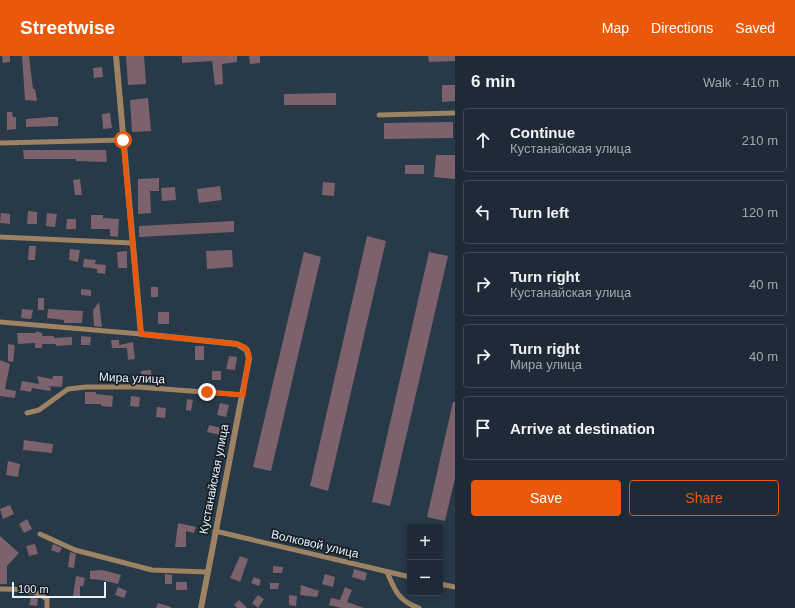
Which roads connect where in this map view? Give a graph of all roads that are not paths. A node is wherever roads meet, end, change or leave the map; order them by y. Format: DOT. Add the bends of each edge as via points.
graph roads {
  1 [pos="116,56"];
  2 [pos="455,113"];
  3 [pos="379,115"];
  4 [pos="123,140"];
  5 [pos="0,143"];
  6 [pos="0,237"];
  7 [pos="132,243"];
  8 [pos="0,322"];
  9 [pos="141,334"];
  10 [pos="243,395"];
  11 [pos="27,413"];
  12 [pos="215,531"];
  13 [pos="40,534"];
  14 [pos="207,572"];
  15 [pos="387,572"];
  16 [pos="407,576"];
  17 [pos="443,585"];
  18 [pos="455,587"];
  19 [pos="0,589"];
  20 [pos="47,608"];
  21 [pos="201,608"];
  22 [pos="419,608"];
  1 -- 4 [label="street"];
  2 -- 3 [label="street"];
  4 -- 5 [label="street"];
  4 -- 7 [label="street"];
  6 -- 7 [label="street"];
  7 -- 9 [label="street"];
  8 -- 9 [label="street"];
  9 -- 10 [label="street, Кустанайская улица" via="245,347 249,354"];
  10 -- 11 [label="street, Мира улица" via="138,387 86,387 68,389 38,410"];
  10 -- 12 [label="street, Кустанайская улица"];
  12 -- 14 [label="street, Кустанайская улица"];
  12 -- 15 [label="street, Волковой улица"];
  13 -- 14 [label="street" via="75,550 152,570"];
  14 -- 21 [label="street, Кустанайская улица"];
  15 -- 16 [label="street, Волковой улица"];
  15 -- 22 [label="street" via="396,594"];
  17 -- 18 [label="street"];
  19 -- 20 [label="street" via="41,594 47,599"];
}
